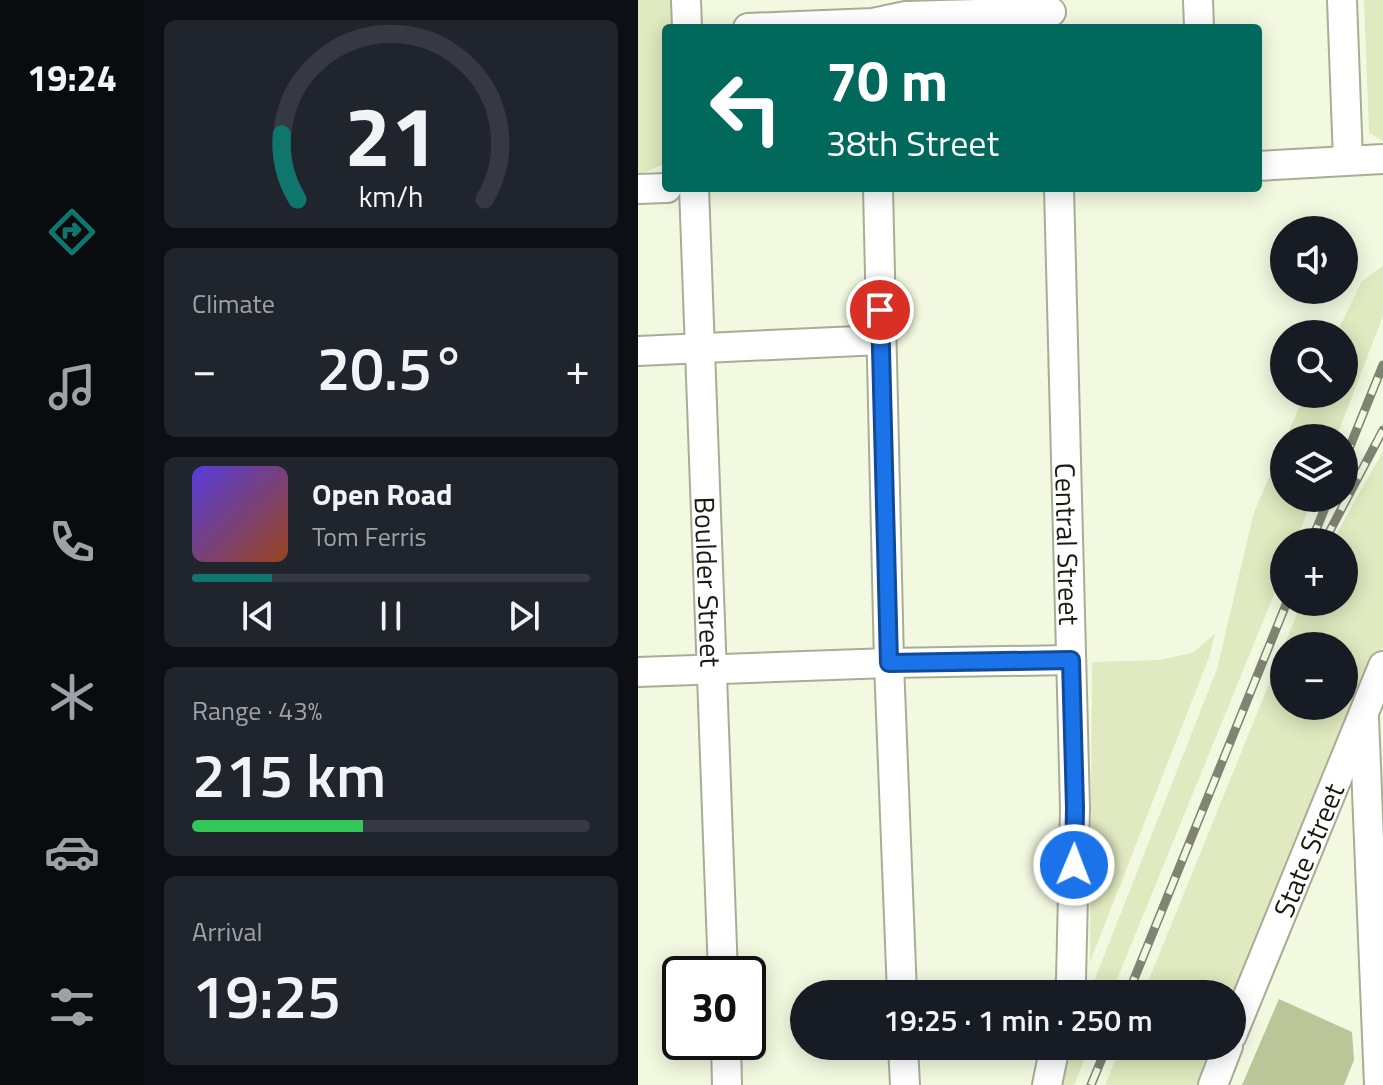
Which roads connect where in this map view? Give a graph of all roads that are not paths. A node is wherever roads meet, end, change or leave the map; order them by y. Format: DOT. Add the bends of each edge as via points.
graph roads {
  1 [pos="686,0"];
  2 [pos="1198,0"];
  3 [pos="1342,0"];
  4 [pos="1051,13"];
  5 [pos="872,17"];
  6 [pos="687,24"];
  7 [pos="793,24"];
  8 [pos="1199,24"];
  9 [pos="1383,159"];
  10 [pos="1348,160"];
  11 [pos="1262,166"];
  12 [pos="662,188"];
  13 [pos="638,189"];
  14 [pos="694,192"];
  15 [pos="878,192"];
  16 [pos="1059,192"];
  17 [pos="881,340"];
  18 [pos="700,347"];
  19 [pos="638,351"];
  20 [pos="1071,660"];
  21 [pos="889,663"];
  22 [pos="1383,666"];
  23 [pos="712,670"];
  24 [pos="638,672"];
  25 [pos="1364,710"];
  26 [pos="722,956"];
  27 [pos="901,980"];
  28 [pos="1071,980"];
  29 [pos="1246,1001"];
  30 [pos="726,1060"];
  31 [pos="904,1060"];
  32 [pos="1052,1060"];
  33 [pos="1223,1060"];
  34 [pos="727,1085"];
  35 [pos="905,1085"];
  36 [pos="1047,1085"];
  37 [pos="1213,1085"];
  38 [pos="1379,1085"];
  1 -- 6 [label="street"];
  2 -- 8 [label="street"];
  3 -- 10 [label="street"];
  4 -- 5 [label="street"];
  5 -- 7 [label="street"];
  9 -- 10 [label="street"];
  10 -- 11 [label="street"];
  12 -- 13 [label="street"];
  14 -- 18 [label="street, Boulder Street"];
  15 -- 17 [label="street"];
  16 -- 20 [label="street, Central Street"];
  17 -- 18 [label="street"];
  17 -- 21 [label="street"];
  18 -- 19 [label="street"];
  18 -- 23 [label="street, Boulder Street"];
  20 -- 21 [label="street"];
  20 -- 28 [label="street, Central Street"];
  21 -- 23 [label="street"];
  21 -- 27 [label="street"];
  22 -- 25 [label="street, State Street"];
  23 -- 24 [label="street"];
  23 -- 26 [label="street, Boulder Street"];
  25 -- 29 [label="street, State Street"];
  25 -- 38 [label="street"];
  30 -- 34 [label="street"];
  31 -- 35 [label="street"];
  32 -- 36 [label="street"];
  33 -- 37 [label="street"];
}
